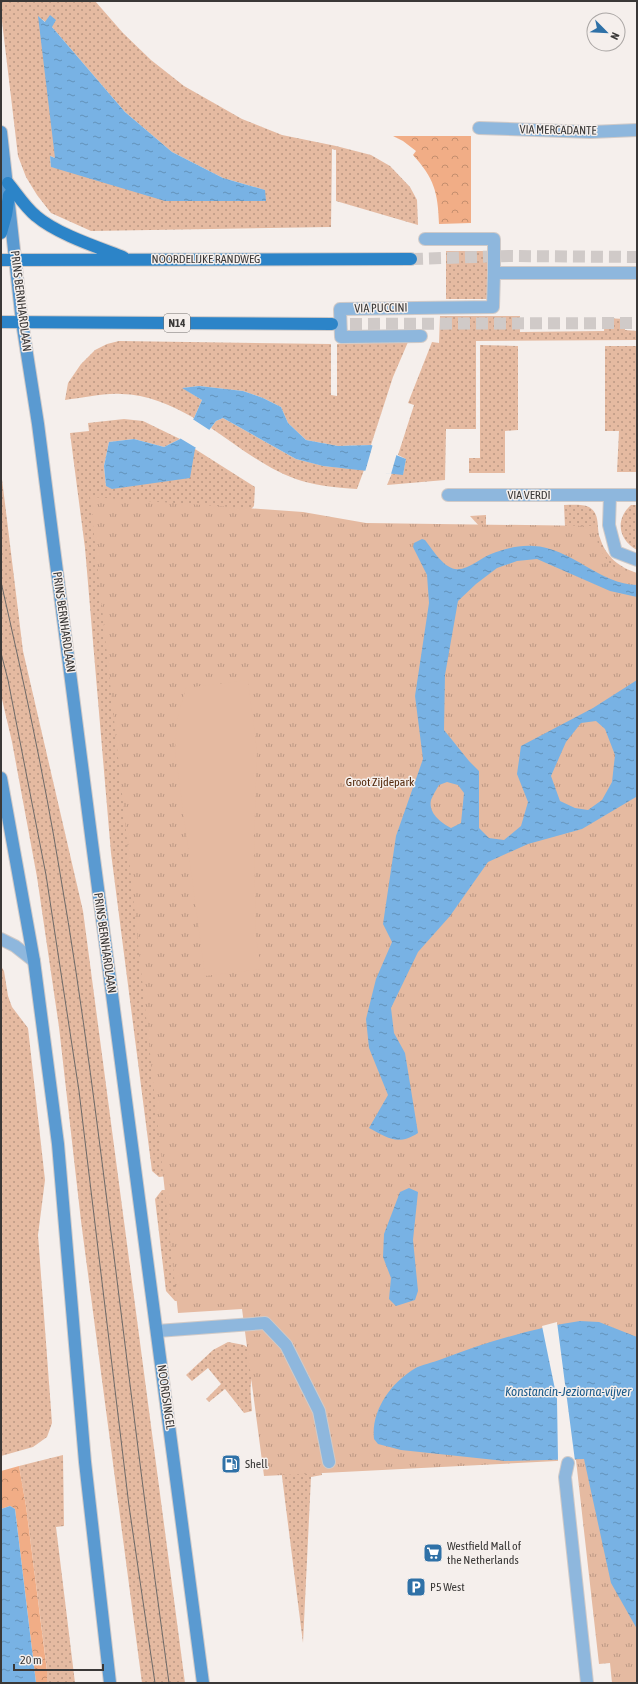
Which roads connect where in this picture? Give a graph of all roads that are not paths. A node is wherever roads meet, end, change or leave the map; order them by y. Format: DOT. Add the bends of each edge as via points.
graph roads {
  1 [pos="479,128"];
  2 [pos="637,130"];
  3 [pos="1,132"];
  4 [pos="8,189"];
  5 [pos="1,233"];
  6 [pos="425,238"];
  7 [pos="127,259"];
  8 [pos="411,259"];
  9 [pos="1,260"];
  10 [pos="15,261"];
  11 [pos="494,273"];
  12 [pos="637,273"];
  13 [pos="1,322"];
  14 [pos="22,322"];
  15 [pos="332,324"];
  16 [pos="421,336"];
  17 [pos="448,495"];
  18 [pos="610,495"];
  19 [pos="637,495"];
  20 [pos="637,560"];
  21 [pos="1,778"];
  22 [pos="1,939"];
  23 [pos="34,961"];
  24 [pos="127,1111"];
  25 [pos="157,1331"];
  26 [pos="329,1462"];
  27 [pos="568,1463"];
  28 [pos="110,1683"];
  29 [pos="203,1683"];
  30 [pos="587,1683"];
  1 -- 2 [label="street, VIA MERCADANTE" via="591,132"];
  3 -- 4 [label="main road, PRINS BERNHARDLAAN"];
  4 -- 5 [label="main road" via="6,215"];
  4 -- 7 [label="main road" via="47,224"];
  4 -- 10 [label="main road, PRINS BERNHARDLAAN"];
  6 -- 11 [label="street, VIA PUCCINI" via="494,239"];
  7 -- 8 [label="main road, NOORDELIJKE RANDWEG"];
  7 -- 10 [label="main road, NOORDELIJKE RANDWEG"];
  9 -- 10 [label="main road, NOORDELIJKE RANDWEG"];
  10 -- 14 [label="main road, PRINS BERNHARDLAAN"];
  11 -- 12 [label="street"];
  11 -- 16 [label="street, VIA PUCCINI" via="493,307 340,309 341,337"];
  13 -- 14 [label="main road, N14"];
  14 -- 15 [label="main road, N14"];
  14 -- 24 [label="main road, PRINS BERNHARDLAAN" via="38,424"];
  17 -- 18 [label="street, VIA VERDI"];
  18 -- 19 [label="street, VIA VERDI"];
  18 -- 20 [label="street" via="609,525 616,552"];
  21 -- 23 [label="main road"];
  22 -- 23 [label="street"];
  23 -- 28 [label="main road" via="58,1144 84,1455"];
  24 -- 25 [label="main road, NOORDSINGEL"];
  25 -- 26 [label="street" via="265,1323 286,1345 319,1411"];
  25 -- 29 [label="main road, NOORDSINGEL"];
  27 -- 30 [label="street" via="565,1477"];
}
